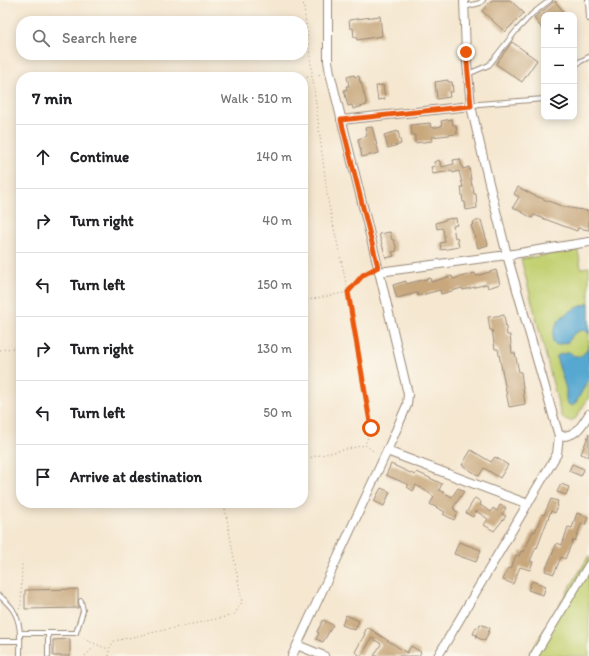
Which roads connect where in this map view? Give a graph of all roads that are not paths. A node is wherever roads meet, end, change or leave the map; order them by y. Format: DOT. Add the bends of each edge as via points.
graph roads {
  1 [pos="328,0"];
  2 [pos="483,0"];
  3 [pos="550,0"];
  4 [pos="588,0"];
  5 [pos="464,4"];
  6 [pos="589,19"];
  7 [pos="589,57"];
  8 [pos="577,64"];
  9 [pos="468,74"];
  10 [pos="541,99"];
  11 [pos="471,106"];
  12 [pos="341,120"];
  13 [pos="589,242"];
  14 [pos="507,255"];
  15 [pos="379,270"];
  16 [pos="589,414"];
  17 [pos="559,436"];
  18 [pos="387,450"];
  19 [pos="528,504"];
  20 [pos="589,565"];
  21 [pos="0,596"];
  22 [pos="81,600"];
  23 [pos="20,633"];
  24 [pos="48,633"];
  25 [pos="0,641"];
  26 [pos="20,641"];
  27 [pos="297,645"];
  28 [pos="20,656"];
  29 [pos="48,656"];
  30 [pos="292,656"];
  31 [pos="324,656"];
  32 [pos="438,656"];
  33 [pos="534,656"];
  1 -- 12 [label="street" via="328,61"];
  2 -- 5 [label="lane" via="480,3"];
  3 -- 9 [label="lane" via="516,30 488,65"];
  4 -- 6 [label="lane"];
  5 -- 9 [label="street"];
  7 -- 8 [label="lane"];
  9 -- 11 [label="street"];
  10 -- 11 [label="lane"];
  11 -- 12 [label="street"];
  11 -- 14 [label="street"];
  12 -- 15 [label="street"];
  13 -- 14 [label="street"];
  14 -- 15 [label="street"];
  14 -- 17 [label="street"];
  15 -- 18 [label="street" via="408,394 407,405"];
  16 -- 17 [label="street" via="576,432 568,436"];
  17 -- 19 [label="street" via="557,454"];
  18 -- 19 [label="street"];
  18 -- 27 [label="street"];
  19 -- 32 [label="street"];
  20 -- 33 [label="street"];
  21 -- 23 [label="lane" via="13,609"];
  22 -- 24 [label="lane" via="83,611 76,633"];
  23 -- 24 [label="lane"];
  23 -- 26 [label="lane"];
  24 -- 29 [label="lane"];
  25 -- 26 [label="lane"];
  26 -- 28 [label="lane"];
  27 -- 30 [label="street"];
  27 -- 31 [label="street"];
}
